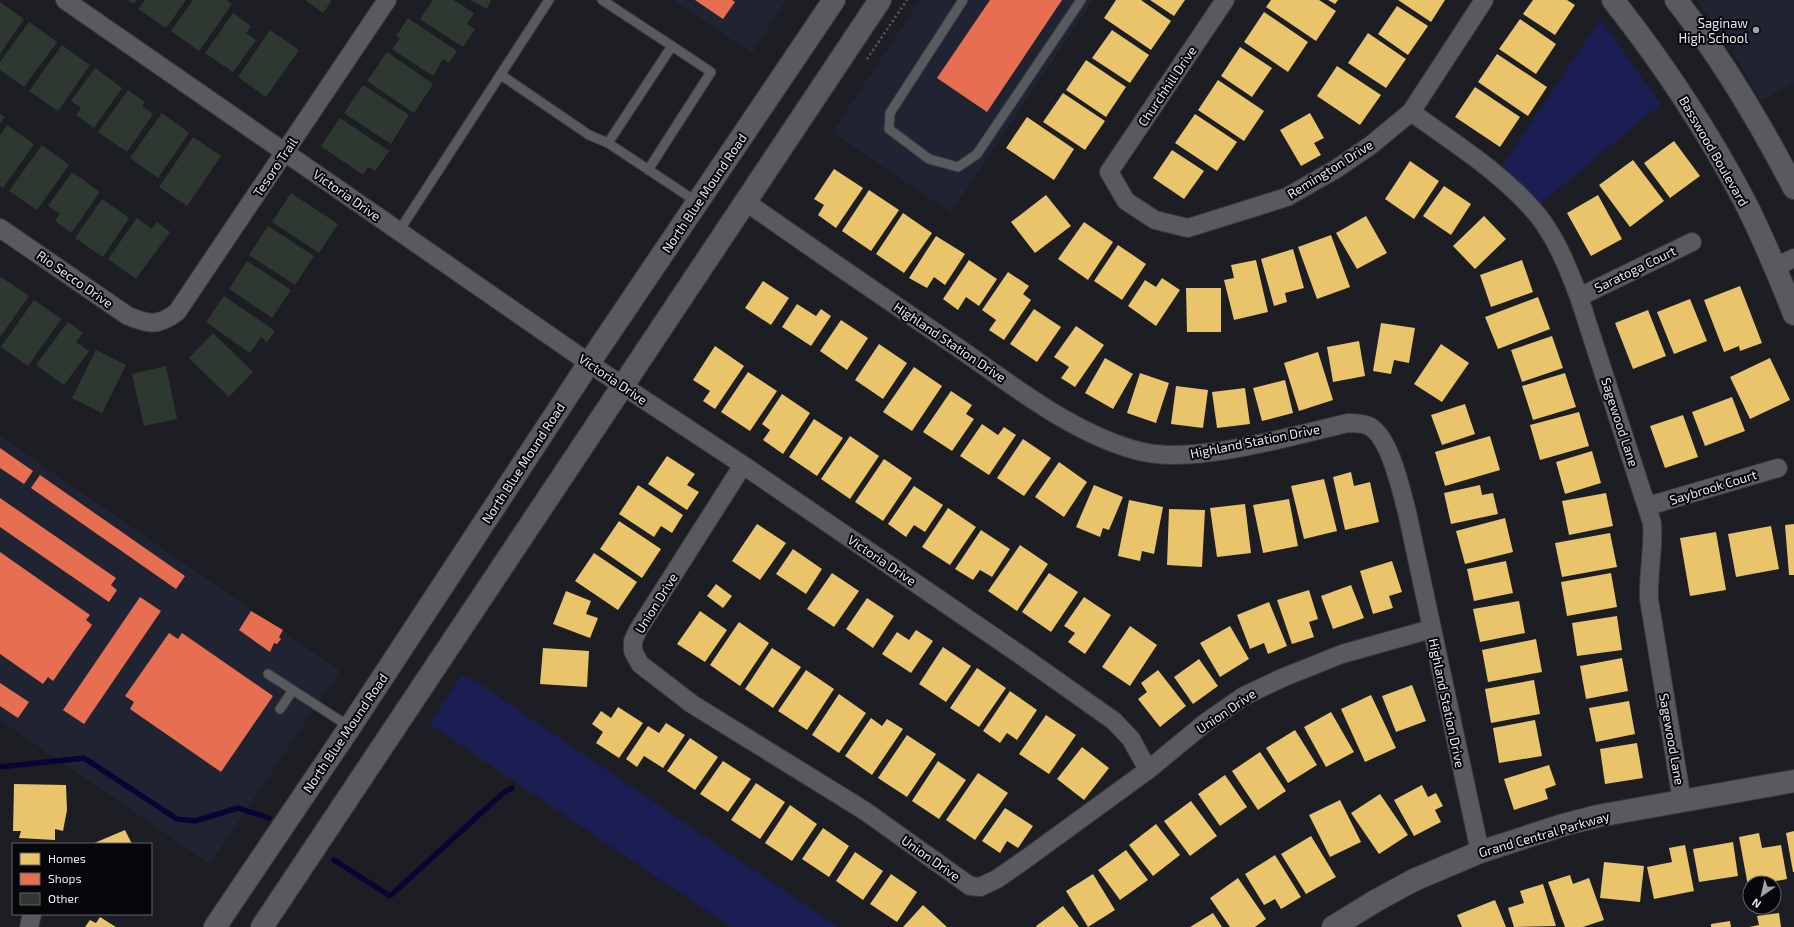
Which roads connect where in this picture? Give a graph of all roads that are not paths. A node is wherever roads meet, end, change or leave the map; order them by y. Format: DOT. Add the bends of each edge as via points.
graph roads {
  1 [pos="65,0"];
  2 [pos="387,0"];
  3 [pos="549,0"];
  4 [pos="602,0"];
  5 [pos="834,0"];
  6 [pos="880,0"];
  7 [pos="963,0"];
  8 [pos="1081,0"];
  9 [pos="1225,0"];
  10 [pos="1484,0"];
  11 [pos="1613,0"];
  12 [pos="1676,0"];
  13 [pos="672,46"];
  14 [pos="501,75"];
  15 [pos="1411,112"];
  16 [pos="608,143"];
  17 [pos="285,152"];
  18 [pos="648,170"];
  19 [pos="1109,172"];
  20 [pos="1794,188"];
  21 [pos="697,202"];
  22 [pos="746,202"];
  23 [pos="0,228"];
  24 [pos="399,231"];
  25 [pos="1692,242"];
  26 [pos="1794,258"];
  27 [pos="1774,267"];
  28 [pos="1579,297"];
  29 [pos="1794,314"];
  30 [pos="154,324"];
  31 [pos="589,363"];
  32 [pos="624,386"];
  33 [pos="743,466"];
  34 [pos="1778,468"];
  35 [pos="1648,506"];
  36 [pos="1431,629"];
  37 [pos="268,674"];
  38 [pos="293,690"];
  39 [pos="280,709"];
  40 [pos="350,727"];
  41 [pos="1148,770"];
  42 [pos="1794,781"];
  43 [pos="1682,801"];
  44 [pos="1480,852"];
  45 [pos="32,915"];
  46 [pos="29,927"];
  47 [pos="215,927"];
  48 [pos="262,927"];
  49 [pos="1333,927"];
  1 -- 17 [label="street, Victoria Drive"];
  2 -- 17 [label="street, Tesoro Trail"];
  3 -- 14 [label="lane"];
  4 -- 13 [label="lane"];
  5 -- 21 [label="main road, North Blue Mound Road"];
  6 -- 22 [label="main road"];
  7 -- 8 [label="lane" via="890,113 889,121 889,129 929,158 958,167 977,154"];
  9 -- 19 [label="street, Churchhill Drive"];
  10 -- 15 [label="street, Remington Drive"];
  11 -- 27 [label="main road, Basswood Boulevard" via="1658,61 1710,142 1744,201"];
  12 -- 20 [label="main road" via="1715,53 1749,107"];
  13 -- 16 [label="lane"];
  13 -- 18 [label="lane" via="711,72"];
  14 -- 16 [label="lane" via="589,135"];
  14 -- 24 [label="lane"];
  15 -- 19 [label="street, Remington Drive" via="1372,145 1287,197 1188,228 1155,220 1126,201"];
  15 -- 28 [label="street, Sagewood Lane" via="1486,166 1515,191 1536,214 1568,266"];
  16 -- 18 [label="lane"];
  17 -- 24 [label="street, Victoria Drive"];
  17 -- 30 [label="street, Tesoro Trail" via="177,312 167,320"];
  18 -- 21 [label="lane"];
  21 -- 31 [label="main road, North Blue Mound Road"];
  22 -- 32 [label="main road"];
  22 -- 36 [label="street, Highland Station Drive" via="1078,428 1108,440 1143,452 1182,455 1251,445 1348,423 1369,426 1377,432 1394,464 1407,512"];
  23 -- 30 [label="street, Rio Secco Drive" via="128,316"];
  24 -- 31 [label="street, Victoria Drive"];
  25 -- 28 [label="street, Saratoga Court"];
  26 -- 27 [label="street"];
  27 -- 29 [label="main road, Basswood Boulevard"];
  28 -- 35 [label="street, Sagewood Lane"];
  31 -- 32 [label="street, Victoria Drive"];
  31 -- 40 [label="main road, North Blue Mound Road"];
  32 -- 33 [label="street, Victoria Drive"];
  32 -- 48 [label="main road"];
  33 -- 41 [label="street, Victoria Drive" via="1022,656 1114,722 1131,739"];
  33 -- 41 [label="street, Union Drive" via="633,641 633,651 640,664 692,704 865,811 970,886 980,887 997,879"];
  34 -- 35 [label="street, Saybrook Court"];
  35 -- 43 [label="street, Sagewood Lane" via="1653,538 1648,582 1649,599"];
  36 -- 41 [label="street, Union Drive" via="1342,654 1244,696 1205,723"];
  36 -- 44 [label="street, Highland Station Drive"];
  37 -- 38 [label="lane"];
  38 -- 39 [label="lane"];
  38 -- 40 [label="lane"];
  40 -- 47 [label="main road, North Blue Mound Road"];
  42 -- 43 [label="main road, Grand Central Parkway"];
  43 -- 44 [label="main road, Grand Central Parkway" via="1598,816"];
  44 -- 49 [label="main road, Grand Central Parkway" via="1408,884"];
  45 -- 46 [label="street"];
}
